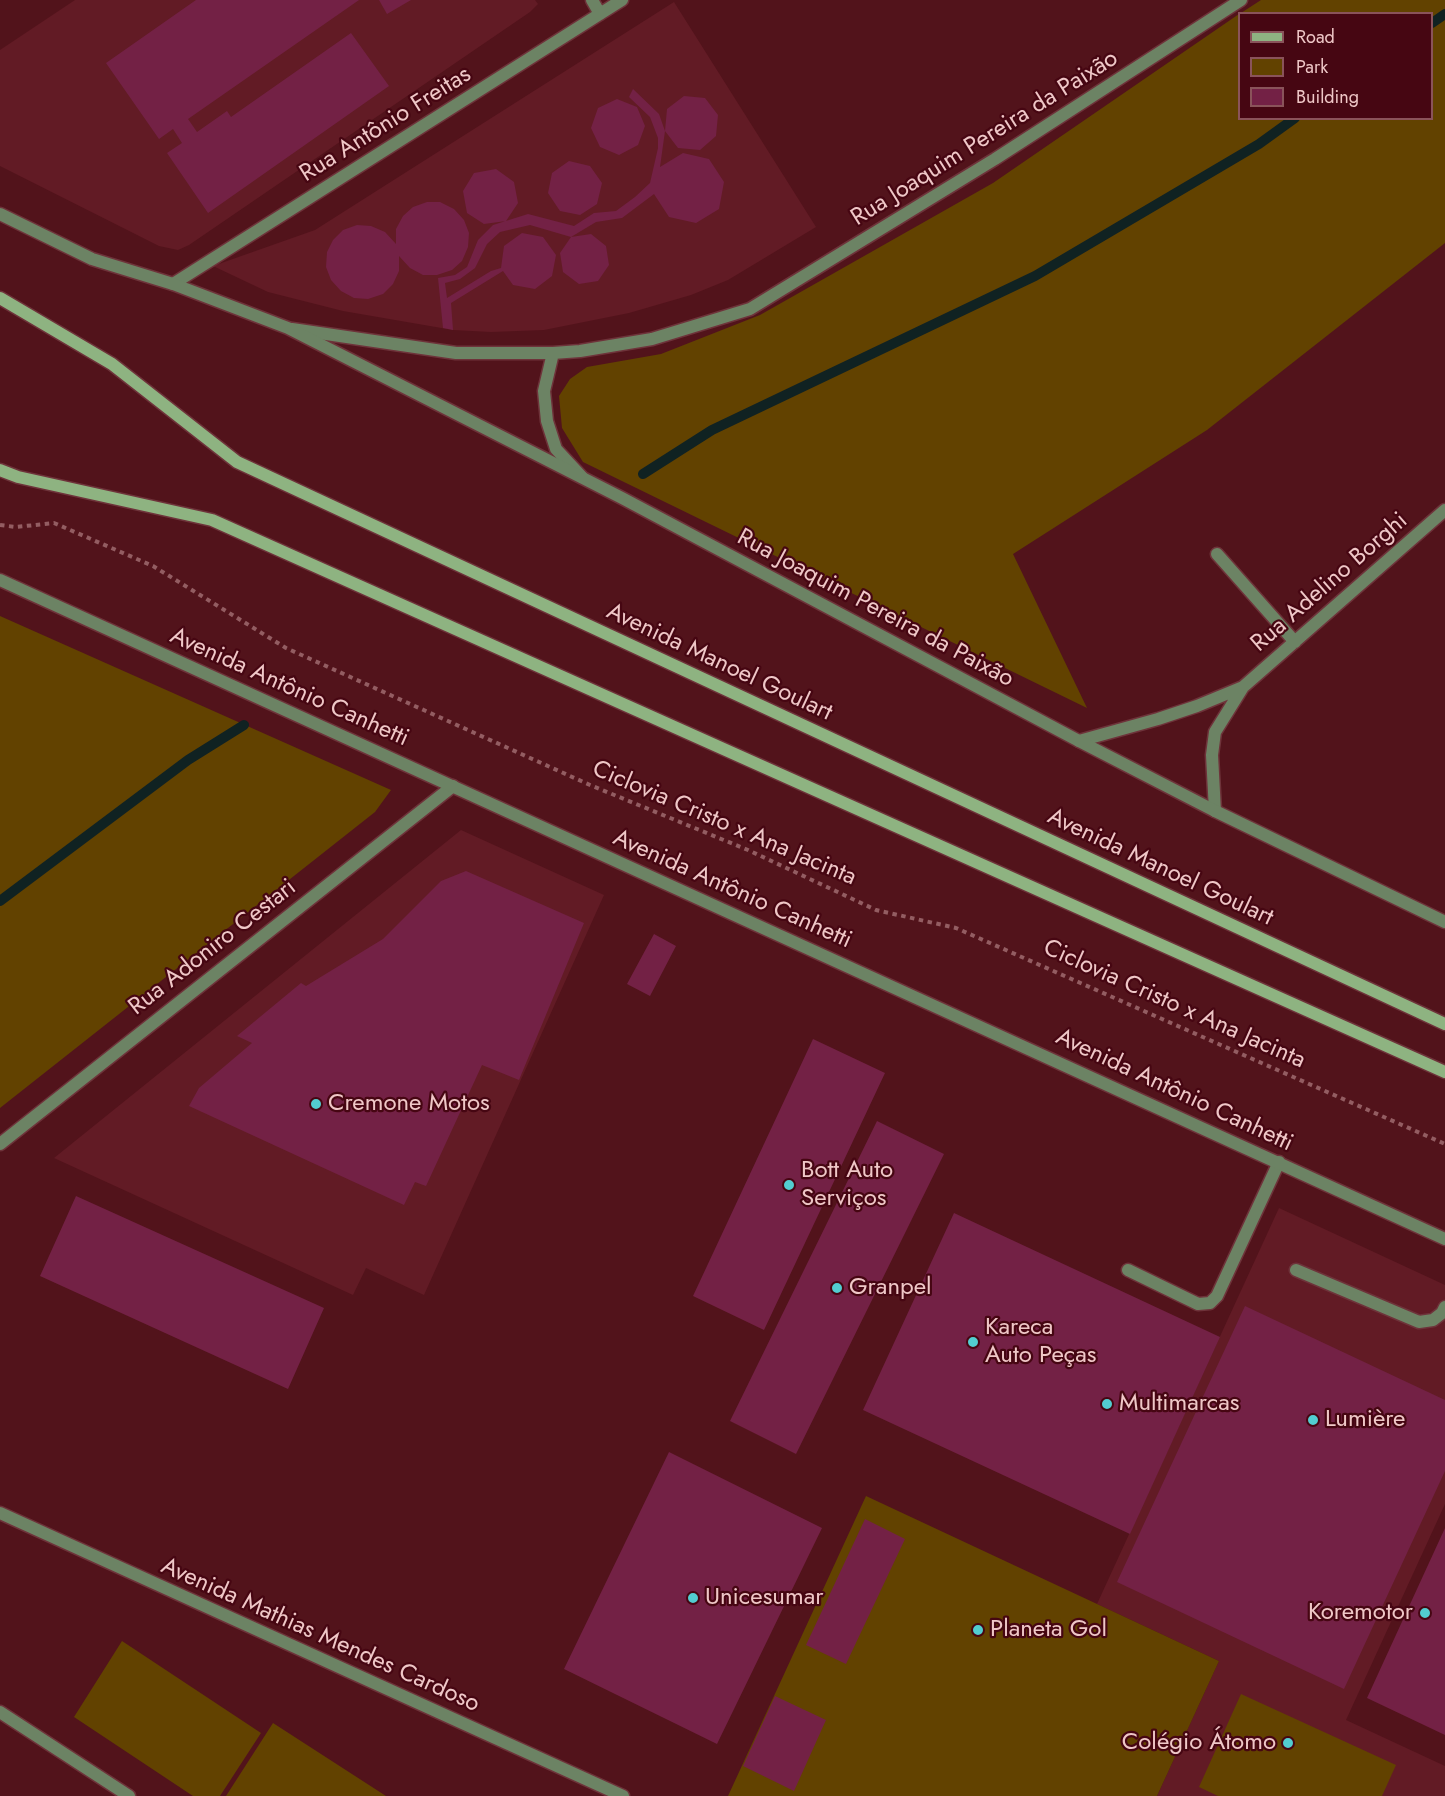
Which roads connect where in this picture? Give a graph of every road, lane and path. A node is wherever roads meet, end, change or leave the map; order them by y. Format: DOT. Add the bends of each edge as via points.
graph roads {
  1 [pos="592,0"];
  2 [pos="622,0"];
  3 [pos="1241,0"];
  4 [pos="600,14"];
  5 [pos="0,214"];
  6 [pos="173,285"];
  7 [pos="0,298"];
  8 [pos="288,328"];
  9 [pos="553,353"];
  10 [pos="0,470"];
  11 [pos="584,480"];
  12 [pos="1445,510"];
  13 [pos="0,525"];
  14 [pos="1217,554"];
  15 [pos="0,580"];
  16 [pos="1295,642"];
  17 [pos="1243,687"];
  18 [pos="1079,741"];
  19 [pos="453,786"];
  20 [pos="1215,811"];
  21 [pos="1445,922"];
  22 [pos="1445,1024"];
  23 [pos="1445,1072"];
  24 [pos="0,1144"];
  25 [pos="1445,1144"];
  26 [pos="1279,1162"];
  27 [pos="1445,1239"];
  28 [pos="1128,1270"];
  29 [pos="1296,1270"];
  30 [pos="1445,1307"];
  31 [pos="0,1513"];
  32 [pos="0,1712"];
  33 [pos="129,1796"];
  34 [pos="623,1796"];
  1 -- 4 [label="street"];
  2 -- 4 [label="street, Rua Antônio Freitas"];
  3 -- 9 [label="street, Rua Joaquim Pereira da Paixão" via="995,159 750,309 652,339"];
  4 -- 6 [label="street, Rua Antônio Freitas"];
  5 -- 6 [label="street, Rua Joaquim Pereira da Paixão" via="92,259"];
  6 -- 8 [label="street, Rua Joaquim Pereira da Paixão"];
  7 -- 22 [label="main road, Avenida Manoel Goulart" via="112,364 237,462"];
  8 -- 9 [label="street, Rua Joaquim Pereira da Paixão" via="456,353"];
  8 -- 11 [label="street, Rua Joaquim Pereira da Paixão"];
  9 -- 11 [label="street" via="544,391 547,422 556,449"];
  10 -- 23 [label="main road" via="212,520"];
  11 -- 18 [label="street, Rua Joaquim Pereira da Paixão"];
  12 -- 16 [label="street, Rua Adelino Borghi"];
  13 -- 25 [label="path, Ciclovia Cristo x Ana Jacinta" via="54,523 153,566 286,648 579,781 748,850 876,910 956,928"];
  14 -- 16 [label="street"];
  15 -- 19 [label="street, Avenida Antônio Canhetti"];
  16 -- 17 [label="street, Rua Adelino Borghi"];
  17 -- 18 [label="street" via="1158,719"];
  17 -- 20 [label="street" via="1215,732"];
  18 -- 20 [label="street, Rua Joaquim Pereira da Paixão"];
  19 -- 24 [label="street, Rua Adoniro Cestari"];
  19 -- 26 [label="street, Avenida Antônio Canhetti"];
  20 -- 21 [label="street, Rua Joaquim Pereira da Paixão"];
  26 -- 27 [label="street, Avenida Antônio Canhetti"];
  26 -- 28 [label="street" via="1217,1296 1210,1303 1198,1304"];
  29 -- 30 [label="street" via="1419,1322 1433,1320"];
  31 -- 34 [label="street, Avenida Mathias Mendes Cardoso"];
  32 -- 33 [label="street"];
}
